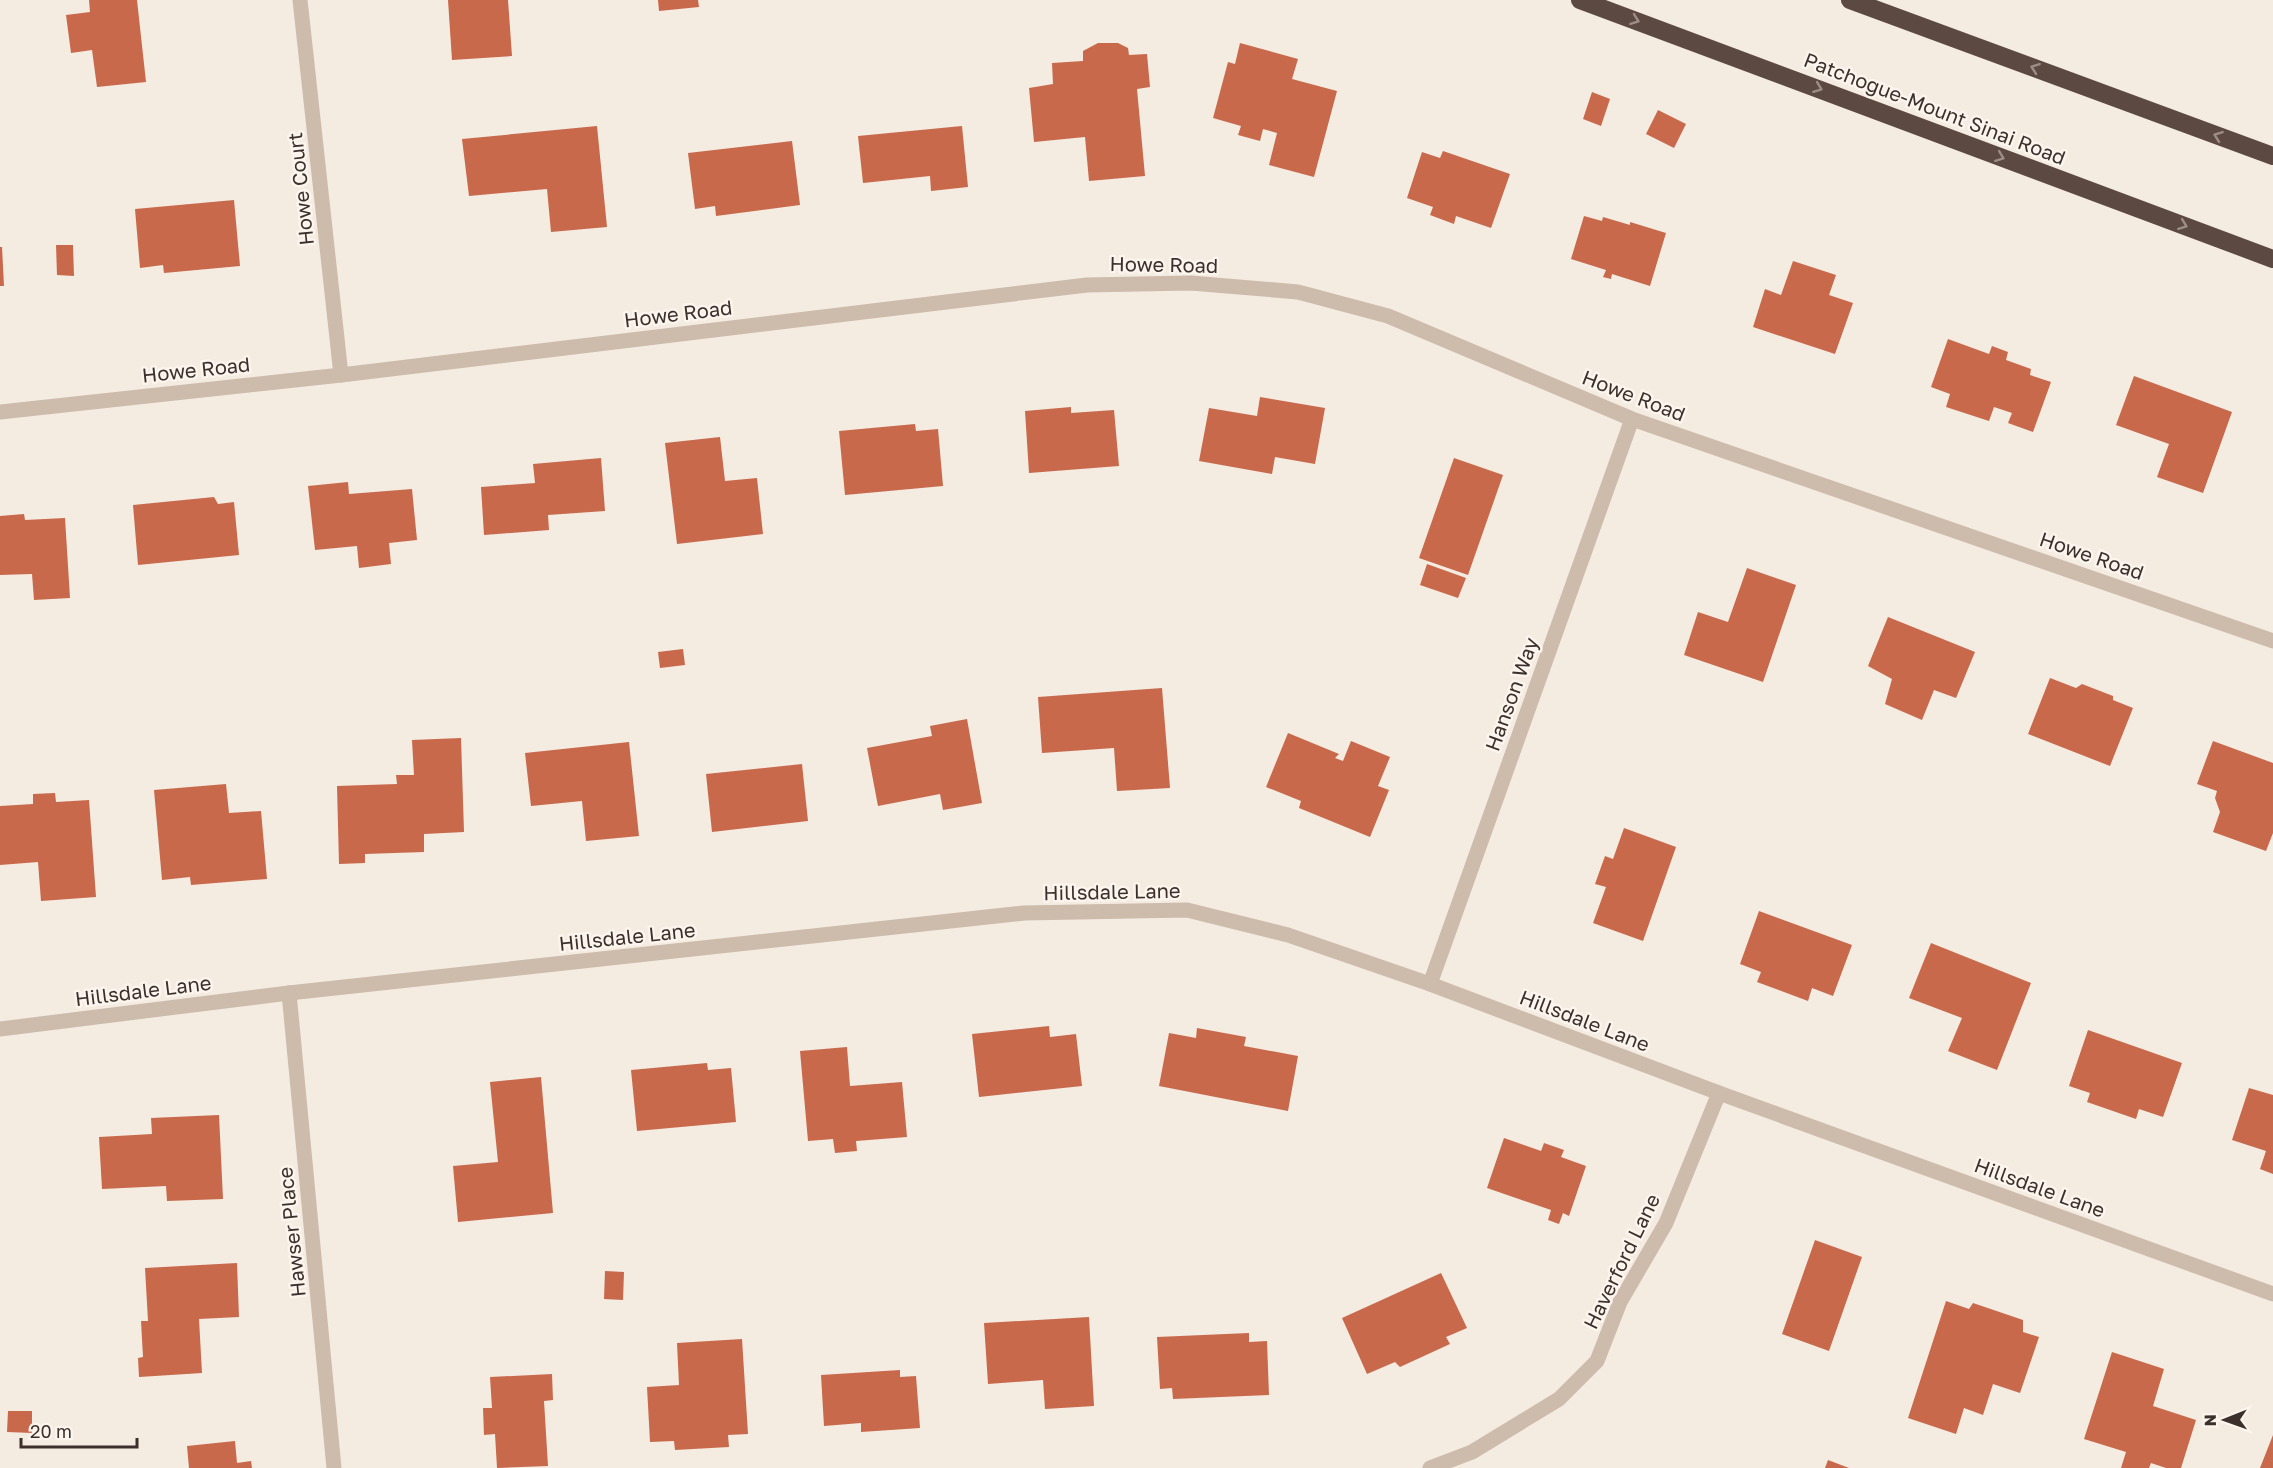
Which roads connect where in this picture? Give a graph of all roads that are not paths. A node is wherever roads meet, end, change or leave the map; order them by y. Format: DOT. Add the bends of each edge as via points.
graph roads {
  1 [pos="300,0"];
  2 [pos="1580,0"];
  3 [pos="1850,0"];
  4 [pos="2273,156"];
  5 [pos="2273,259"];
  6 [pos="341,375"];
  7 [pos="0,412"];
  8 [pos="1632,419"];
  9 [pos="2273,640"];
  10 [pos="1430,984"];
  11 [pos="289,993"];
  12 [pos="0,1029"];
  13 [pos="1719,1093"];
  14 [pos="2273,1294"];
  15 [pos="334,1468"];
  16 [pos="1430,1468"];
  1 -- 6 [label="street, Howe Court"];
  2 -- 5 [label="highway, Patchogue-Mount Sinai Road, one-way"];
  4 -- 3 [label="highway, one-way"];
  6 -- 7 [label="street, Howe Road"];
  6 -- 8 [label="street, Howe Road" via="1087,285 1191,283 1298,292 1388,316"];
  8 -- 9 [label="street, Howe Road"];
  8 -- 10 [label="street, Hanson Way"];
  10 -- 11 [label="street, Hillsdale Lane" via="1288,934 1187,910 1024,914"];
  10 -- 13 [label="street, Hillsdale Lane"];
  11 -- 12 [label="street, Hillsdale Lane"];
  11 -- 15 [label="street, Hawser Place"];
  13 -- 14 [label="street, Hillsdale Lane"];
  13 -- 16 [label="street, Haverford Lane" via="1666,1223 1620,1302 1597,1361 1559,1399 1472,1452"];
}
